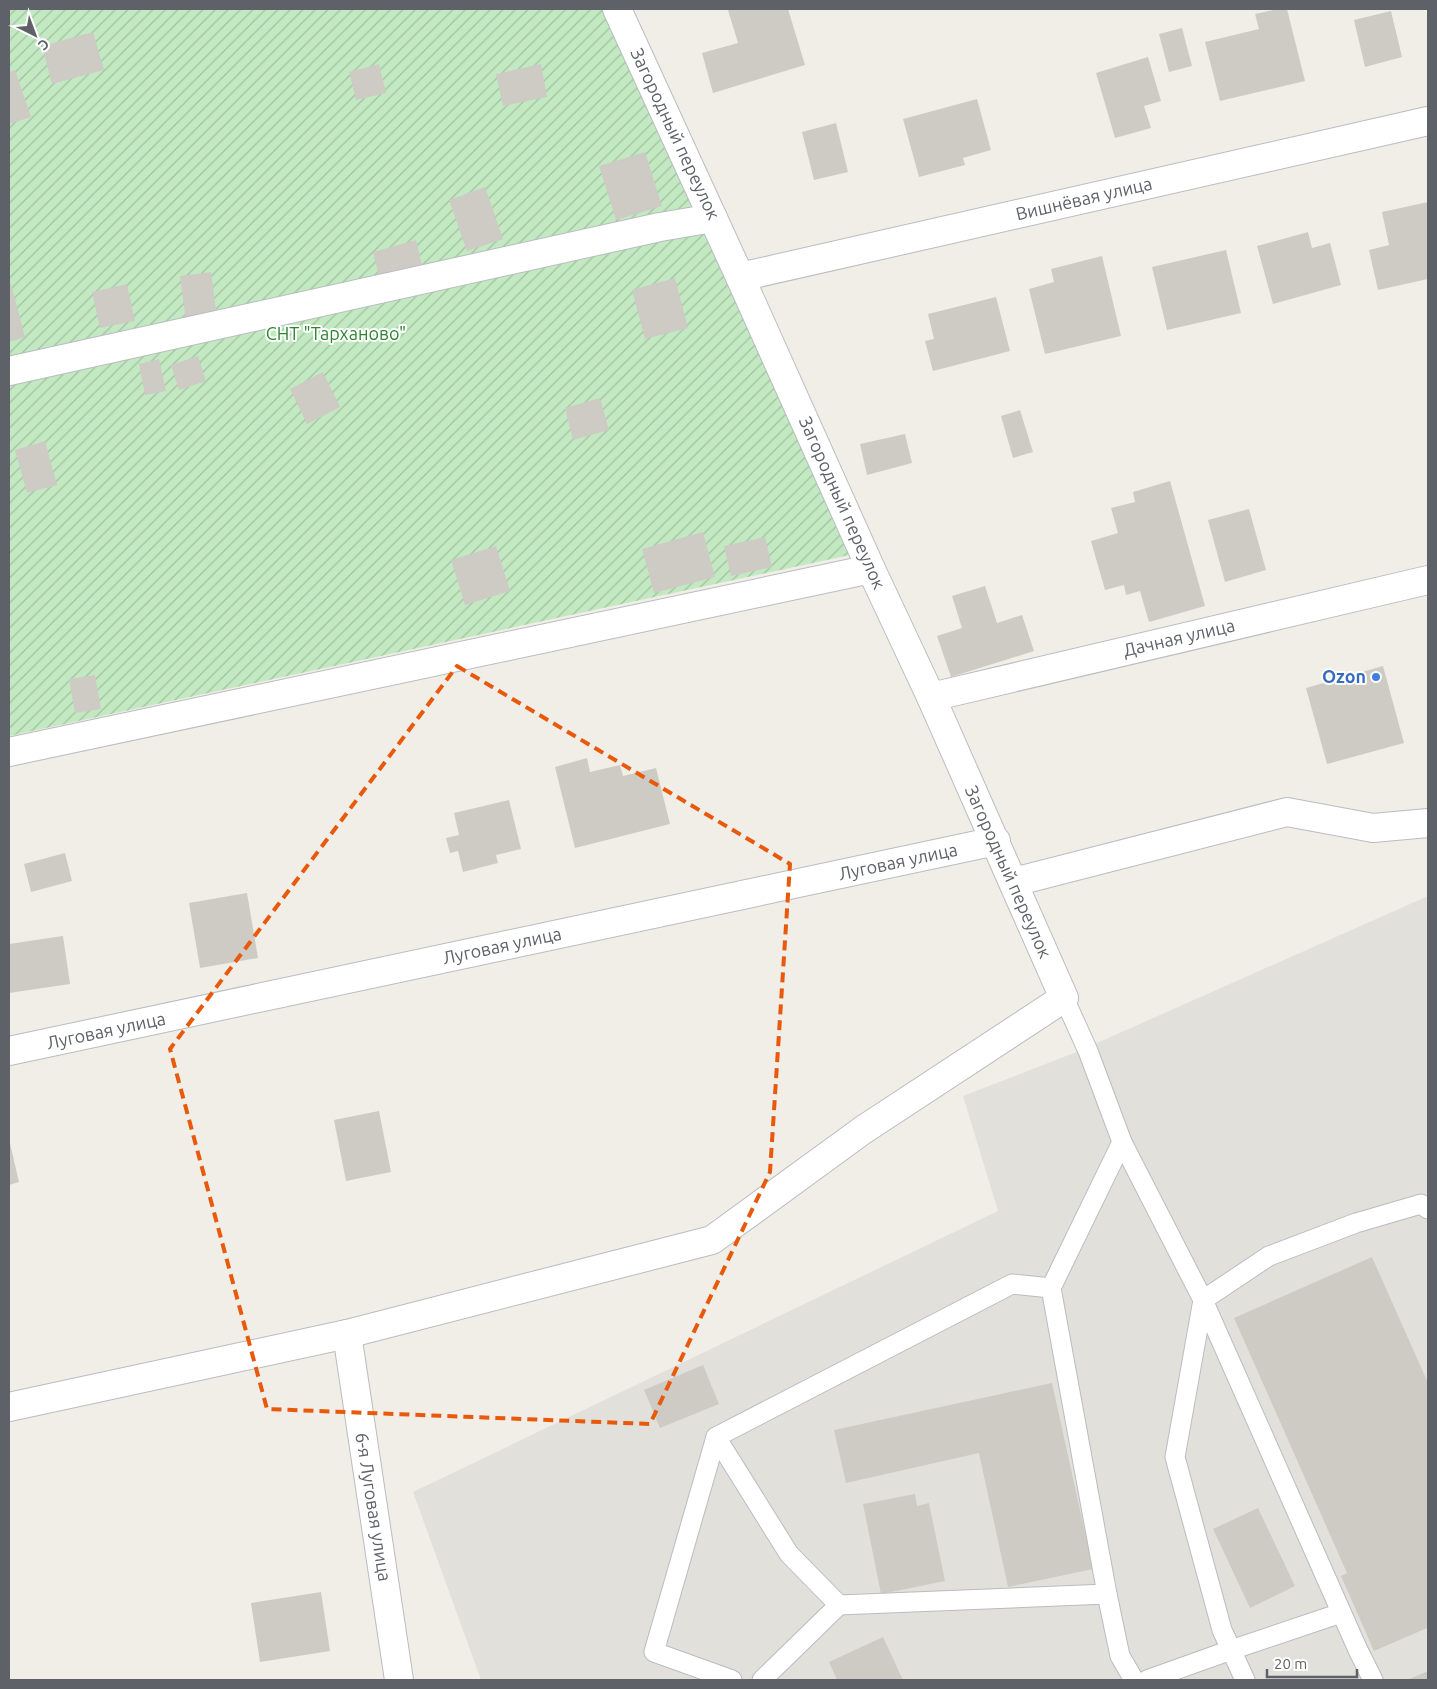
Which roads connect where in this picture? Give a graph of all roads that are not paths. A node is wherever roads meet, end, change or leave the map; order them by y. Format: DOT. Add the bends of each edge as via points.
graph roads {
  1 [pos="617,9"];
  2 [pos="1428,121"];
  3 [pos="713,218"];
  4 [pos="740,277"];
  5 [pos="9,370"];
  6 [pos="871,569"];
  7 [pos="1428,580"];
  8 [pos="931,697"];
  9 [pos="9,752"];
  10 [pos="1428,823"];
  11 [pos="996,841"];
  12 [pos="1014,882"];
  13 [pos="1064,998"];
  14 [pos="9,1051"];
  15 [pos="1122,1142"];
  16 [pos="1428,1209"];
  17 [pos="1051,1288"];
  18 [pos="1203,1300"];
  19 [pos="347,1334"];
  20 [pos="9,1407"];
  21 [pos="716,1437"];
  22 [pos="1107,1594"];
  23 [pos="839,1605"];
  24 [pos="1341,1613"];
  25 [pos="1231,1650"];
  26 [pos="399,1680"];
  27 [pos="732,1680"];
  28 [pos="762,1680"];
  29 [pos="1134,1680"];
  30 [pos="1147,1680"];
  31 [pos="1245,1680"];
  32 [pos="1373,1680"];
  1 -- 3 [label="street, Загородный переулок"];
  2 -- 4 [label="street, Вишнёвая улица"];
  3 -- 4 [label="street, Загородный переулок"];
  3 -- 5 [label="street"];
  4 -- 6 [label="street, Загородный переулок"];
  6 -- 8 [label="street, Загородный переулок"];
  6 -- 9 [label="street"];
  7 -- 8 [label="street, Дачная улица"];
  8 -- 11 [label="street, Загородный переулок"];
  10 -- 12 [label="street" via="1373,828 1287,812"];
  11 -- 12 [label="street, Загородный переулок"];
  11 -- 14 [label="street, Луговая улица"];
  12 -- 13 [label="street, Загородный переулок"];
  13 -- 15 [label="lane"];
  13 -- 19 [label="street" via="863,1130 712,1240"];
  15 -- 17 [label="lane"];
  15 -- 18 [label="lane"];
  16 -- 18 [label="lane" via="1420,1204 1396,1210 1269,1256"];
  17 -- 21 [label="lane" via="1012,1284"];
  17 -- 22 [label="lane"];
  18 -- 24 [label="lane"];
  18 -- 25 [label="lane" via="1174,1457 1222,1630"];
  19 -- 20 [label="street"];
  19 -- 26 [label="street, 6-я Луговая улица"];
  21 -- 23 [label="lane" via="789,1554"];
  21 -- 27 [label="lane" via="654,1652"];
  22 -- 23 [label="lane"];
  22 -- 29 [label="lane" via="1120,1656"];
  23 -- 28 [label="lane"];
  24 -- 25 [label="lane"];
  24 -- 32 [label="lane"];
  25 -- 30 [label="lane"];
  25 -- 31 [label="lane"];
}
